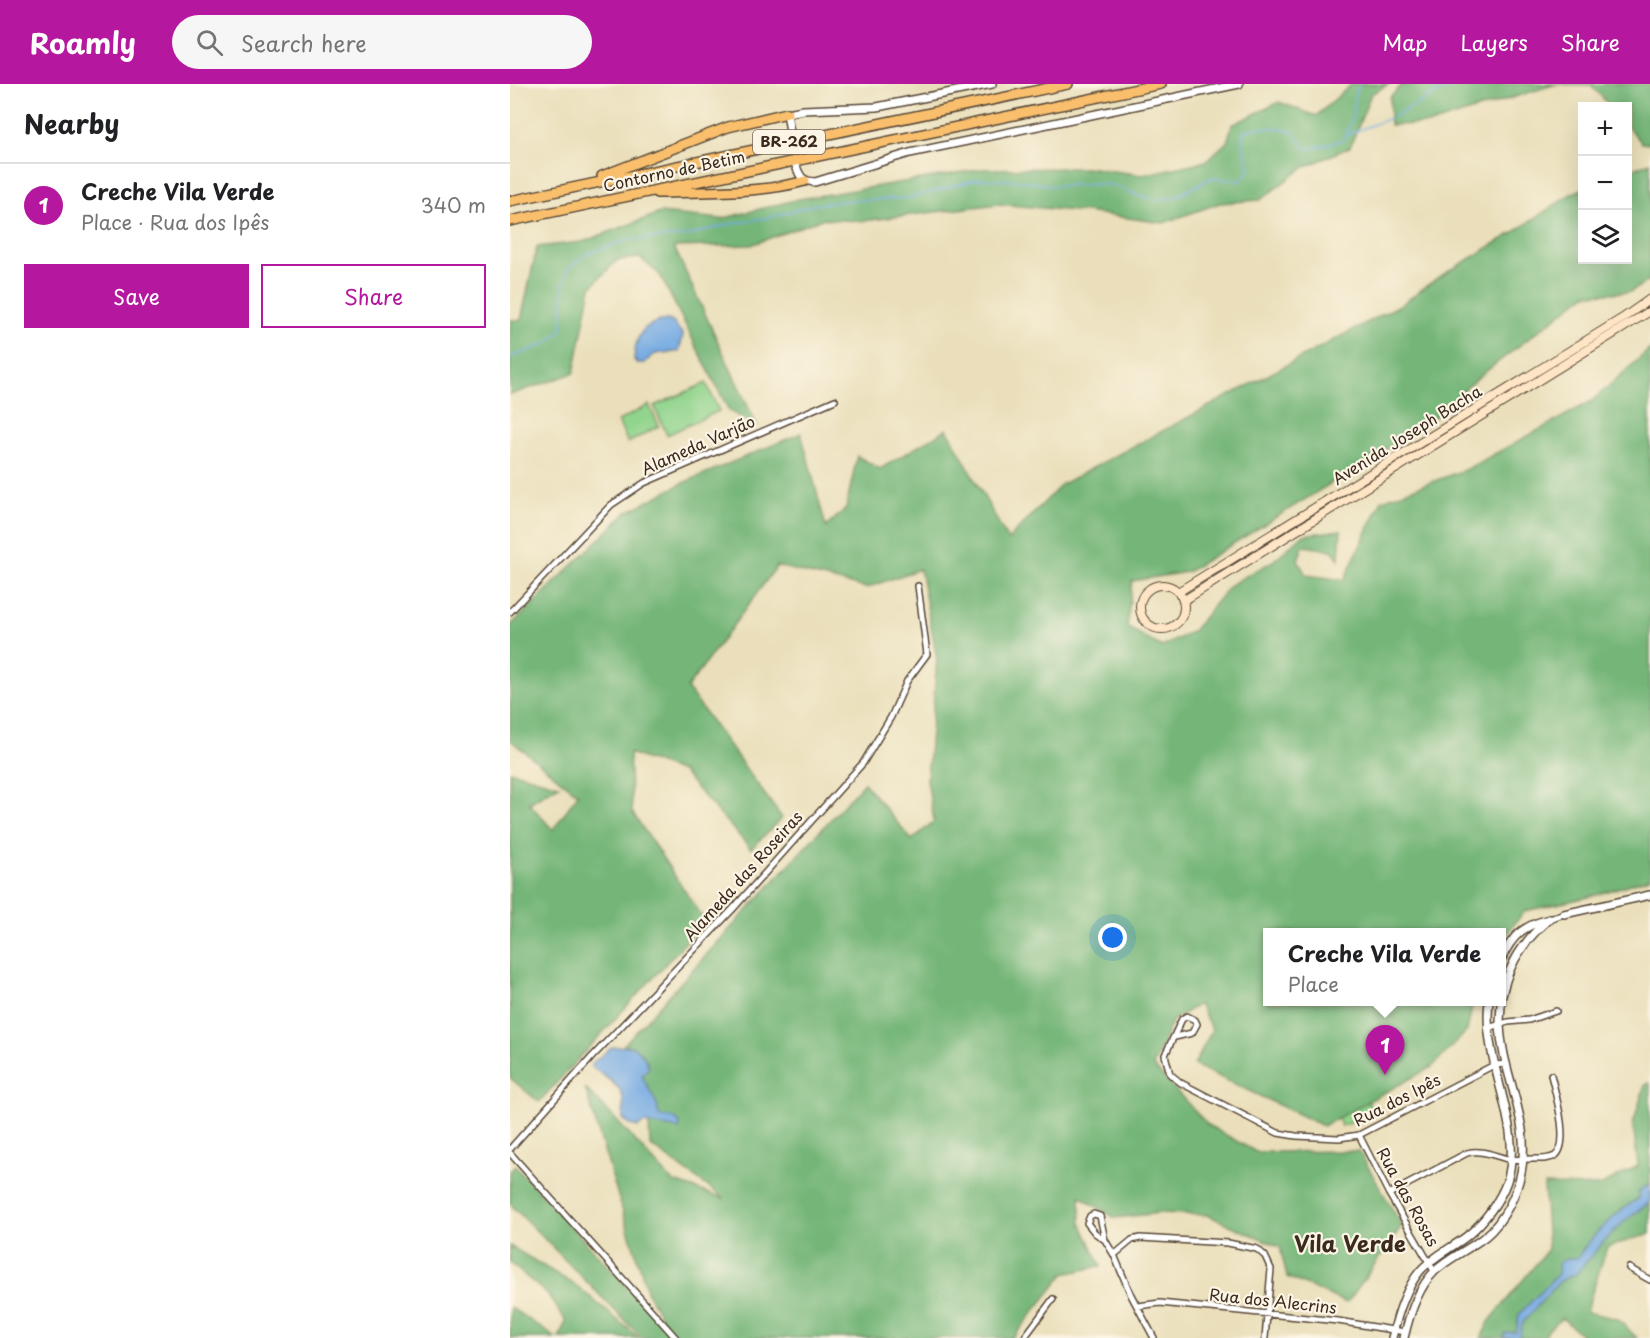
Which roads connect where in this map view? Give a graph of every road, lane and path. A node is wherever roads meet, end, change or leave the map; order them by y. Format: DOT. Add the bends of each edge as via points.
graph roads {
  1 [pos="992,84"];
  2 [pos="1068,84"];
  3 [pos="1161,84"];
  4 [pos="1239,84"];
  5 [pos="956,88"];
  6 [pos="787,113"];
  7 [pos="790,132"];
  8 [pos="796,166"];
  9 [pos="805,182"];
  10 [pos="579,186"];
  11 [pos="633,194"];
  12 [pos="510,201"];
  13 [pos="510,221"];
  14 [pos="1650,299"];
  15 [pos="1650,311"];
  16 [pos="835,400"];
  17 [pos="918,586"];
  18 [pos="1178,592"];
  19 [pos="1183,601"];
  20 [pos="510,612"];
  21 [pos="1650,895"];
  22 [pos="1564,914"];
  23 [pos="1549,919"];
  24 [pos="1506,952"];
  25 [pos="1506,979"];
  26 [pos="1489,1006"];
  27 [pos="1502,1006"];
  28 [pos="1556,1011"];
  29 [pos="1500,1024"];
  30 [pos="1487,1028"];
  31 [pos="1175,1037"];
  32 [pos="1508,1064"];
  33 [pos="1494,1065"];
  34 [pos="1551,1075"];
  35 [pos="1359,1135"];
  36 [pos="510,1151"];
  37 [pos="1510,1159"];
  38 [pos="1523,1159"];
  39 [pos="1389,1194"];
  40 [pos="1105,1240"];
  41 [pos="1114,1255"];
  42 [pos="1429,1263"];
  43 [pos="1629,1268"];
  44 [pos="1434,1271"];
  45 [pos="1650,1280"];
  46 [pos="1053,1299"];
  47 [pos="1138,1306"];
  48 [pos="1268,1315"];
  49 [pos="1393,1334"];
  50 [pos="1404,1335"];
  51 [pos="676,1338"];
  52 [pos="1024,1338"];
  53 [pos="1154,1338"];
  54 [pos="1265,1338"];
  1 -- 5 [label="street"];
  2 -- 10 [label="highway, Contorno de Betim / BR-262"];
  3 -- 11 [label="highway, Contorno de Betim / BR-262"];
  4 -- 9 [label="street, BR-262" via="910,153"];
  5 -- 6 [label="street" via="877,107"];
  6 -- 7 [label="street"];
  6 -- 10 [label="highway" via="728,127"];
  8 -- 9 [label="street, BR-262"];
  9 -- 11 [label="highway" via="739,190"];
  10 -- 12 [label="highway, Contorno de Betim / BR-262"];
  11 -- 13 [label="highway, Contorno de Betim / BR-262"];
  14 -- 18 [label="main road, Avenida Joseph Bacha"];
  15 -- 19 [label="main road, Avenida Joseph Bacha"];
  16 -- 20 [label="street, Alameda Varjão" via="644,483 611,505"];
  17 -- 36 [label="street, Alameda das Roseiras" via="927,654 907,681 863,763"];
  18 -- 19 [label="main road"];
  18 -- 19 [label="main road" via="1166,585 1151,587 1140,604 1143,618 1160,629 1174,626 1183,615"];
  21 -- 22 [label="street"];
  22 -- 23 [label="street"];
  23 -- 24 [label="street" via="1529,924"];
  23 -- 25 [label="street" via="1523,946"];
  26 -- 30 [label="street"];
  27 -- 29 [label="street"];
  28 -- 29 [label="street"];
  29 -- 30 [label="street"];
  29 -- 32 [label="street"];
  30 -- 33 [label="street"];
  31 -- 31 [label="street, Rua dos Ipês" via="1192,1033 1195,1020 1187,1016 1182,1019"];
  31 -- 35 [label="street, Rua dos Ipês" via="1166,1050 1165,1061 1170,1074 1181,1083 1278,1133 1339,1138"];
  32 -- 33 [label="street, Rua dos Ipês"];
  32 -- 38 [label="street" via="1523,1125"];
  33 -- 35 [label="street, Rua dos Ipês"];
  33 -- 37 [label="street" via="1510,1129"];
  34 -- 38 [label="street" via="1561,1125 1561,1149 1550,1158"];
  35 -- 39 [label="street, Rua das Rosas"];
  36 -- 51 [label="street"];
  37 -- 38 [label="street"];
  37 -- 39 [label="street" via="1478,1150 1467,1153"];
  37 -- 42 [label="street" via="1508,1180 1487,1216"];
  38 -- 44 [label="street" via="1519,1183 1500,1220 1482,1240"];
  39 -- 42 [label="street, Rua das Rosas"];
  40 -- 40 [label="street" via="1100,1216 1090,1216 1089,1227"];
  40 -- 41 [label="street"];
  41 -- 47 [label="street"];
  41 -- 48 [label="street" via="1140,1238 1228,1243 1257,1249 1271,1269"];
  42 -- 44 [label="street, Rua das Rosas"];
  42 -- 49 [label="street" via="1408,1290"];
  43 -- 45 [label="street"];
  44 -- 50 [label="street" via="1413,1308"];
  46 -- 52 [label="street"];
  47 -- 48 [label="street, Rua dos Alecrins" via="1160,1303"];
  47 -- 53 [label="street"];
  48 -- 49 [label="street, Rua dos Alecrins" via="1338,1321"];
  48 -- 54 [label="street"];
  49 -- 50 [label="street, Rua dos Alecrins"];
}
